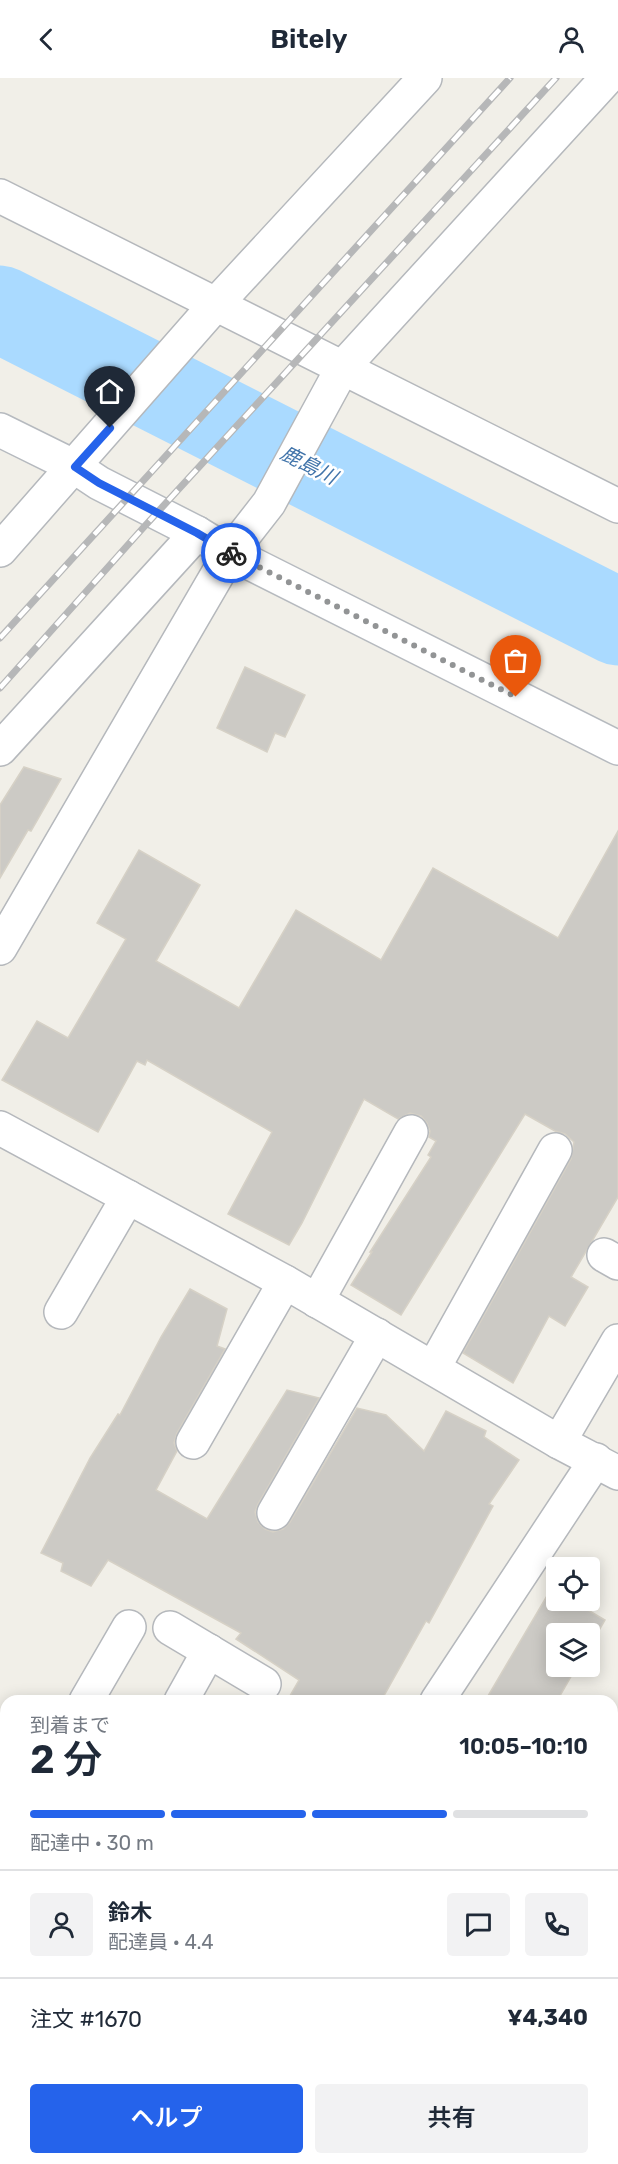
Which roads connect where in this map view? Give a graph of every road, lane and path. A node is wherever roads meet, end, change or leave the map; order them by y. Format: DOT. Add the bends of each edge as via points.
graph roads {
  1 [pos="425,78"];
  2 [pos="607,78"];
  3 [pos="0,196"];
  4 [pos="231,311"];
  5 [pos="343,367"];
  6 [pos="0,430"];
  7 [pos="75,467"];
  8 [pos="618,506"];
  9 [pos="197,533"];
  10 [pos="0,550"];
  11 [pos="230,553"];
  12 [pos="618,748"];
  13 [pos="0,749"];
  14 [pos="0,948"];
  15 [pos="0,1128"];
  16 [pos="411,1132"];
  17 [pos="555,1150"];
  18 [pos="128,1197"];
  19 [pos="285,1282"];
  20 [pos="317,1301"];
  21 [pos="61,1312"];
  22 [pos="377,1335"];
  23 [pos="618,1341"];
  24 [pos="434,1367"];
  25 [pos="193,1442"];
  26 [pos="559,1442"];
  27 [pos="607,1467"];
  28 [pos="274,1514"];
  29 [pos="129,1627"];
  30 [pos="170,1628"];
  31 [pos="209,1651"];
  32 [pos="264,1684"];
  33 [pos="89,1695"];
  34 [pos="184,1695"];
  35 [pos="441,1695"];
  1 -- 4 [label="street"];
  2 -- 5 [label="street"];
  3 -- 4 [label="street"];
  4 -- 5 [label="street"];
  4 -- 7 [label="street" via="189,336"];
  5 -- 8 [label="street"];
  5 -- 11 [label="street" via="269,503"];
  6 -- 7 [label="street"];
  7 -- 9 [label="street"];
  7 -- 10 [label="street"];
  9 -- 11 [label="street"];
  9 -- 13 [label="street"];
  11 -- 12 [label="street"];
  11 -- 14 [label="street"];
  15 -- 18 [label="street"];
  16 -- 20 [label="street"];
  17 -- 24 [label="street"];
  18 -- 19 [label="street"];
  18 -- 21 [label="street"];
  19 -- 20 [label="street"];
  19 -- 25 [label="street"];
  20 -- 22 [label="street"];
  22 -- 24 [label="street"];
  22 -- 28 [label="street"];
  23 -- 26 [label="street"];
  24 -- 26 [label="street"];
  26 -- 27 [label="street"];
  27 -- 35 [label="street"];
  29 -- 33 [label="street"];
  30 -- 31 [label="street"];
  31 -- 32 [label="street"];
  31 -- 34 [label="street"];
}
